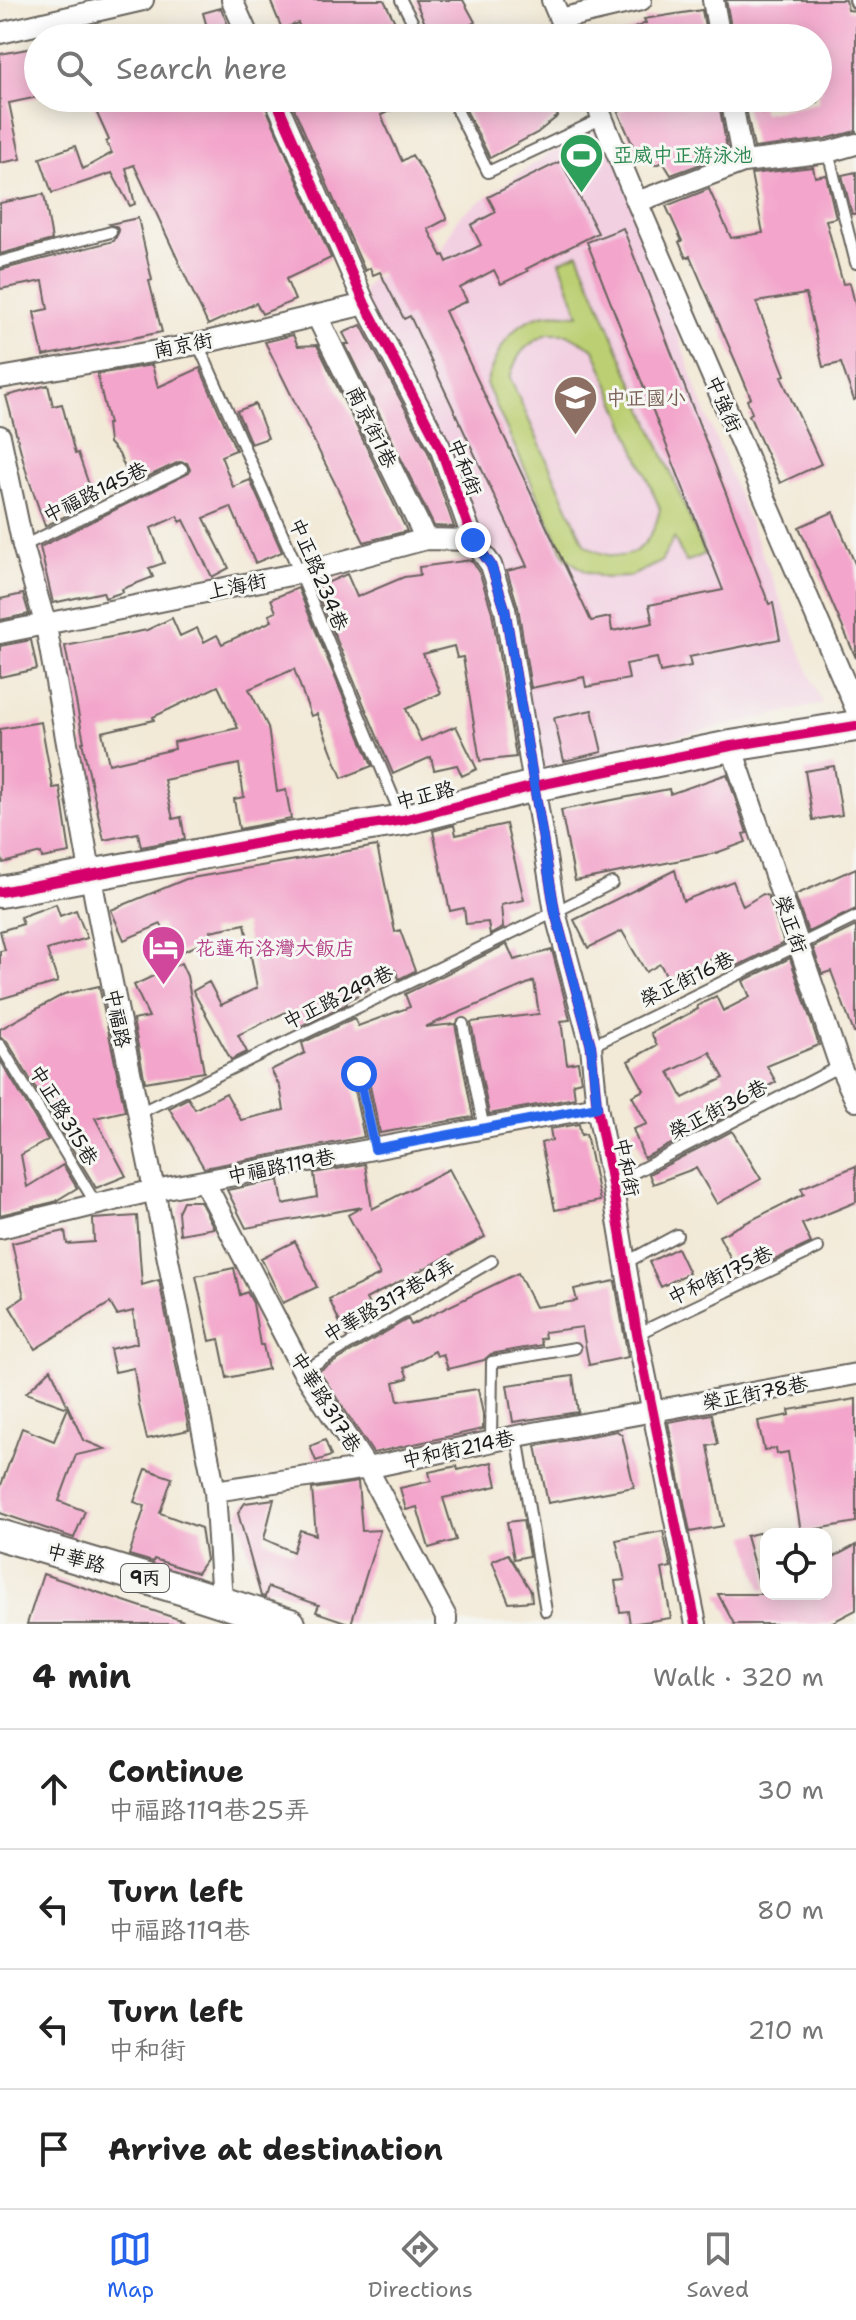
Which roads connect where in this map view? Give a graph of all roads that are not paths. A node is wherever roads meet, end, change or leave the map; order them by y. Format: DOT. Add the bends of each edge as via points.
graph roads {
  1 [pos="143,0"];
  2 [pos="232,0"];
  3 [pos="401,0"];
  4 [pos="641,0"];
  5 [pos="713,0"];
  6 [pos="556,9"];
  7 [pos="39,24"];
  8 [pos="243,24"];
  9 [pos="414,24"];
  10 [pos="717,24"];
  11 [pos="24,27"];
  12 [pos="0,33"];
  13 [pos="281,112"];
  14 [pos="458,112"];
  15 [pos="600,112"];
  16 [pos="734,112"];
  17 [pos="603,118"];
  18 [pos="856,144"];
  19 [pos="828,152"];
  20 [pos="743,162"];
  21 [pos="637,202"];
  22 [pos="111,232"];
  23 [pos="854,250"];
  24 [pos="0,262"];
  25 [pos="856,263"];
  26 [pos="365,304"];
  27 [pos="317,316"];
  28 [pos="198,344"];
  29 [pos="0,378"];
  30 [pos="0,436"];
  31 [pos="182,469"];
  32 [pos="426,539"];
  33 [pos="473,540"];
  34 [pos="23,546"];
  35 [pos="300,573"];
  36 [pos="46,626"];
  37 [pos="0,633"];
  38 [pos="856,709"];
  39 [pos="856,726"];
  40 [pos="731,746"];
  41 [pos="534,786"];
  42 [pos="403,820"];
  43 [pos="90,874"];
  44 [pos="612,883"];
  45 [pos="0,892"];
  46 [pos="555,912"];
  47 [pos="856,917"];
  48 [pos="799,946"];
  49 [pos="463,1024"];
  50 [pos="0,1045"];
  51 [pos="591,1046"];
  52 [pos="840,1066"];
  53 [pos="359,1074"];
  54 [pos="856,1101"];
  55 [pos="597,1107"];
  56 [pos="137,1114"];
  57 [pos="484,1129"];
  58 [pos="375,1149"];
  59 [pos="204,1181"];
  60 [pos="612,1184"];
  61 [pos="155,1190"];
  62 [pos="96,1204"];
  63 [pos="0,1228"];
  64 [pos="677,1235"];
  65 [pos="818,1248"];
  66 [pos="492,1261"];
  67 [pos="625,1263"];
  68 [pos="637,1334"];
  69 [pos="575,1348"];
  70 [pos="303,1371"];
  71 [pos="856,1374"];
  72 [pos="653,1413"];
  73 [pos="517,1436"];
  74 [pos="491,1442"];
  75 [pos="367,1468"];
  76 [pos="215,1491"];
  77 [pos="0,1535"];
  78 [pos="235,1611"];
  79 [pos="546,1611"];
  80 [pos="290,1624"];
  81 [pos="446,1624"];
  82 [pos="696,1624"];
  1 -- 7 [label="street"];
  2 -- 8 [label="street"];
  3 -- 9 [label="lane"];
  4 -- 6 [label="street"];
  5 -- 10 [label="street"];
  11 -- 12 [label="street"];
  13 -- 26 [label="street, 中和街"];
  14 -- 17 [label="lane" via="488,172"];
  15 -- 17 [label="street, 中強街"];
  16 -- 20 [label="street"];
  17 -- 21 [label="street, 中強街"];
  18 -- 19 [label="street"];
  19 -- 20 [label="street"];
  19 -- 23 [label="lane"];
  20 -- 21 [label="street"];
  21 -- 38 [label="street, 中強街"];
  22 -- 24 [label="lane"];
  23 -- 25 [label="lane"];
  26 -- 27 [label="street, 南京街"];
  26 -- 33 [label="street, 中和街" via="440,447"];
  27 -- 28 [label="street, 南京街"];
  27 -- 32 [label="street, 南京街1巷"];
  28 -- 29 [label="street, 南京街"];
  28 -- 35 [label="lane, 中正路234巷"];
  30 -- 34 [label="street, 中福路"];
  31 -- 34 [label="lane, 中福路145巷"];
  32 -- 33 [label="street, 上海街"];
  32 -- 35 [label="street, 上海街"];
  33 -- 41 [label="street, 中和街" via="491,565 505,609"];
  34 -- 36 [label="street, 中福路"];
  35 -- 36 [label="street, 上海街"];
  35 -- 42 [label="lane, 中正路234巷"];
  36 -- 37 [label="street, 上海街"];
  36 -- 43 [label="street, 中福路"];
  39 -- 40 [label="main road, 中正路"];
  40 -- 41 [label="main road, 中正路"];
  40 -- 48 [label="street, 榮正街"];
  41 -- 42 [label="main road, 中正路"];
  41 -- 46 [label="street, 中和街"];
  42 -- 43 [label="main road, 中正路"];
  43 -- 45 [label="main road, 中正路"];
  43 -- 56 [label="street, 中福路"];
  44 -- 46 [label="lane, 中正路249巷"];
  46 -- 51 [label="street, 中和街"];
  46 -- 56 [label="lane, 中正路249巷"];
  47 -- 48 [label="lane, 榮正街16巷"];
  48 -- 51 [label="lane, 榮正街16巷"];
  48 -- 52 [label="street, 榮正街"];
  49 -- 57 [label="lane"];
  50 -- 62 [label="lane, 中正路315巷"];
  51 -- 55 [label="street, 中和街"];
  52 -- 54 [label="street, 榮正街"];
  52 -- 60 [label="lane, 榮正街36巷"];
  53 -- 58 [label="lane"];
  55 -- 57 [label="street, 中福路119巷"];
  55 -- 60 [label="street, 中和街"];
  56 -- 61 [label="street, 中福路"];
  57 -- 58 [label="street, 中福路119巷"];
  58 -- 59 [label="street, 中福路119巷"];
  59 -- 61 [label="street, 中福路119巷"];
  59 -- 70 [label="street, 中華路317巷"];
  60 -- 67 [label="street, 中和街"];
  61 -- 62 [label="street, 中福路119巷"];
  61 -- 76 [label="street, 中福路"];
  62 -- 63 [label="street, 中福路119巷"];
  64 -- 67 [label="lane"];
  65 -- 68 [label="lane, 中和街175巷"];
  66 -- 70 [label="lane, 中華路317巷4弄"];
  67 -- 68 [label="street, 中和街"];
  68 -- 72 [label="street, 中和街"];
  69 -- 74 [label="lane" via="492,1362"];
  70 -- 75 [label="street, 中華路317巷"];
  71 -- 72 [label="street, 榮正街78巷"];
  72 -- 73 [label="street, 中和街214巷"];
  72 -- 82 [label="street, 中和街"];
  73 -- 74 [label="street, 中和街214巷"];
  73 -- 79 [label="lane"];
  74 -- 75 [label="street, 中和街214巷"];
  75 -- 76 [label="street, 中和街214巷"];
  75 -- 81 [label="street, 中華路317巷"];
  76 -- 78 [label="street, 中福路"];
  77 -- 78 [label="main road, 中華路 / 9丙"];
  78 -- 80 [label="main road, 中華路 / 9丙"];
}
